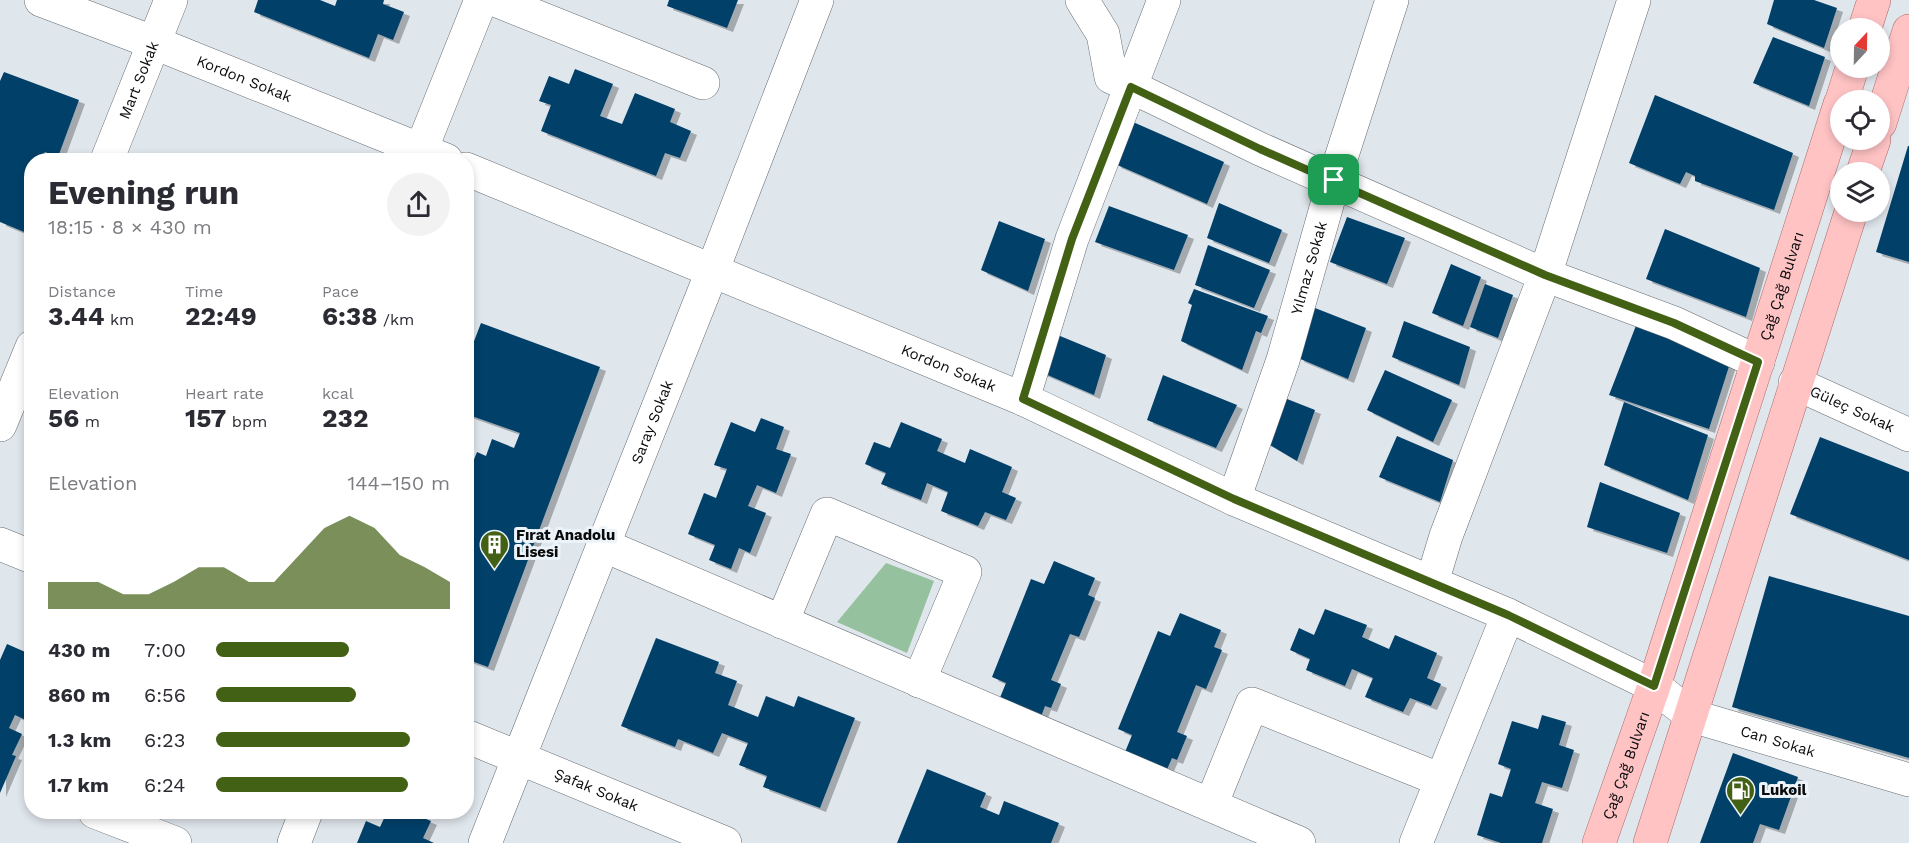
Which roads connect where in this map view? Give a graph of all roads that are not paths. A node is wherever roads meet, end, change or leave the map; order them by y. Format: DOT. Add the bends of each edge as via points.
graph roads {
  1 [pos="40,0"];
  2 [pos="171,0"];
  3 [pos="481,0"];
  4 [pos="495,0"];
  5 [pos="817,0"];
  6 [pos="1082,0"];
  7 [pos="1164,0"];
  8 [pos="1392,0"];
  9 [pos="1634,0"];
  10 [pos="1874,0"];
  11 [pos="1868,18"];
  12 [pos="1909,31"];
  13 [pos="155,43"];
  14 [pos="702,83"];
  15 [pos="1131,87"];
  16 [pos="1890,91"];
  17 [pos="1830,137"];
  18 [pos="384,149"];
  19 [pos="110,153"];
  20 [pos="400,153"];
  21 [pos="456,153"];
  22 [pos="474,174"];
  23 [pos="1334,180"];
  24 [pos="1848,222"];
  25 [pos="713,269"];
  26 [pos="1545,275"];
  27 [pos="1758,362"];
  28 [pos="24,366"];
  29 [pos="1795,383"];
  30 [pos="1023,399"];
  31 [pos="0,425"];
  32 [pos="1909,435"];
  33 [pos="1234,499"];
  34 [pos="0,544"];
  35 [pos="603,545"];
  36 [pos="24,554"];
  37 [pos="1432,582"];
  38 [pos="1508,615"];
  39 [pos="782,622"];
  40 [pos="919,681"];
  41 [pos="1654,686"];
  42 [pos="1692,716"];
  43 [pos="474,739"];
  44 [pos="518,758"];
  45 [pos="1442,780"];
  46 [pos="1909,780"];
  47 [pos="1211,806"];
  48 [pos="113,819"];
  49 [pos="303,819"];
  50 [pos="174,843"];
  51 [pos="294,843"];
  52 [pos="485,843"];
  53 [pos="725,843"];
  54 [pos="1299,843"];
  55 [pos="1416,843"];
  56 [pos="1599,843"];
  57 [pos="1650,843"];
  1 -- 13 [label="street, Kordon Sokak"];
  2 -- 13 [label="street, Mart Sokak"];
  3 -- 21 [label="street"];
  4 -- 14 [label="street"];
  5 -- 25 [label="street, Saray Sokak"];
  6 -- 15 [label="street" via="1103,34 1111,77"];
  7 -- 15 [label="street"];
  8 -- 23 [label="street, Yılmaz Sokak"];
  9 -- 26 [label="street"];
  10 -- 11 [label="main road"];
  12 -- 16 [label="main road"];
  13 -- 18 [label="street, Kordon Sokak"];
  13 -- 19 [label="street, Mart Sokak"];
  15 -- 23 [label="street"];
  15 -- 30 [label="street" via="1072,239"];
  17 -- 27 [label="main road, Çağ Çağ Bulvarı"];
  18 -- 20 [label="street, Kordon Sokak"];
  22 -- 25 [label="street, Kordon Sokak"];
  23 -- 26 [label="street"];
  23 -- 33 [label="street, Yılmaz Sokak" via="1283,360"];
  24 -- 29 [label="main road"];
  25 -- 30 [label="street, Kordon Sokak"];
  25 -- 35 [label="street, Saray Sokak"];
  26 -- 27 [label="street" via="1674,323"];
  26 -- 37 [label="street"];
  27 -- 41 [label="main road, Çağ Çağ Bulvarı"];
  28 -- 31 [label="street"];
  29 -- 32 [label="street, Güleç Sokak"];
  29 -- 42 [label="main road"];
  30 -- 33 [label="street, Kordon Sokak"];
  33 -- 37 [label="street, Kordon Sokak"];
  34 -- 36 [label="street"];
  35 -- 39 [label="street"];
  35 -- 44 [label="street, Saray Sokak"];
  37 -- 38 [label="street, Kordon Sokak"];
  38 -- 41 [label="street, Kordon Sokak"];
  38 -- 45 [label="street"];
  39 -- 40 [label="street"];
  39 -- 40 [label="street" via="827,514 965,572"];
  40 -- 47 [label="street"];
  41 -- 42 [label="street, Can Sokak"];
  41 -- 56 [label="main road, Çağ Çağ Bulvarı"];
  42 -- 46 [label="street, Can Sokak"];
  42 -- 57 [label="main road"];
  43 -- 44 [label="street, Şafak Sokak"];
  44 -- 52 [label="street, Saray Sokak"];
  44 -- 53 [label="street, Şafak Sokak"];
  45 -- 47 [label="street" via="1252,704"];
  45 -- 55 [label="street"];
  47 -- 54 [label="street"];
  48 -- 50 [label="street"];
  49 -- 51 [label="street"];
}
